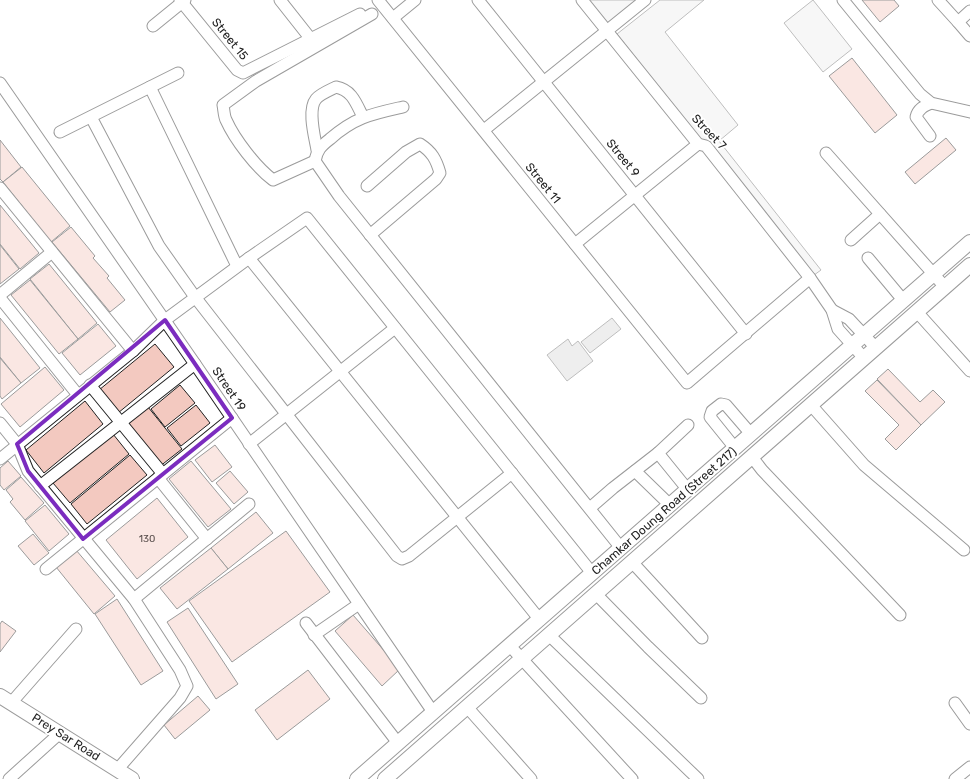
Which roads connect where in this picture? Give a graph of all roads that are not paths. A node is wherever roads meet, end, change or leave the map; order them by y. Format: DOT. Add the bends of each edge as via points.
graph roads {
  1 [pos="280,0"];
  2 [pos="415,0"];
  3 [pos="478,0"];
  4 [pos="582,0"];
  5 [pos="645,0"];
  6 [pos="843,0"];
  7 [pos="938,0"];
  8 [pos="183,1"];
  9 [pos="380,2"];
  10 [pos="970,11"];
  11 [pos="372,14"];
  12 [pos="393,18"];
  13 [pos="958,22"];
  14 [pos="153,26"];
  15 [pos="607,31"];
  16 [pos="970,36"];
  17 [pos="310,38"];
  18 [pos="178,73"];
  19 [pos="543,82"];
  20 [pos="0,83"];
  21 [pos="150,87"];
  22 [pos="931,103"];
  23 [pos="403,107"];
  24 [pos="970,112"];
  25 [pos="91,117"];
  26 [pos="362,117"];
  27 [pos="484,130"];
  28 [pos="60,132"];
  29 [pos="930,136"];
  30 [pos="698,144"];
  31 [pos="826,153"];
  32 [pos="316,155"];
  33 [pos="367,186"];
  34 [pos="0,188"];
  35 [pos="635,196"];
  36 [pos="880,214"];
  37 [pos="370,235"];
  38 [pos="851,240"];
  39 [pos="970,242"];
  40 [pos="575,244"];
  41 [pos="52,252"];
  42 [pos="249,258"];
  43 [pos="868,258"];
  44 [pos="237,266"];
  45 [pos="970,266"];
  46 [pos="933,274"];
  47 [pos="810,278"];
  48 [pos="945,287"];
  49 [pos="0,297"];
  50 [pos="195,297"];
  51 [pos="903,300"];
  52 [pos="832,310"];
  53 [pos="917,312"];
  54 [pos="165,320"];
  55 [pos="395,328"];
  56 [pos="746,334"];
  57 [pos="863,335"];
  58 [pos="852,345"];
  59 [pos="876,348"];
  60 [pos="133,351"];
  61 [pos="864,358"];
  62 [pos="195,364"];
  63 [pos="970,370"];
  64 [pos="340,371"];
  65 [pos="90,385"];
  66 [pos="78,395"];
  67 [pos="811,405"];
  68 [pos="286,414"];
  69 [pos="232,418"];
  70 [pos="0,423"];
  71 [pos="120,423"];
  72 [pos="688,425"];
  73 [pos="751,434"];
  74 [pos="17,444"];
  75 [pos="249,444"];
  76 [pos="735,448"];
  77 [pos="658,452"];
  78 [pos="752,457"];
  79 [pos="0,459"];
  80 [pos="635,471"];
  81 [pos="512,473"];
  82 [pos="160,476"];
  83 [pos="40,486"];
  84 [pos="688,490"];
  85 [pos="249,504"];
  86 [pos="670,505"];
  87 [pos="590,508"];
  88 [pos="457,517"];
  89 [pos="83,539"];
  90 [pos="207,539"];
  91 [pos="622,548"];
  92 [pos="964,550"];
  93 [pos="632,562"];
  94 [pos="46,569"];
  95 [pos="592,573"];
  96 [pos="596,594"];
  97 [pos="134,599"];
  98 [pos="359,604"];
  99 [pos="900,615"];
  100 [pos="540,620"];
  101 [pos="306,623"];
  102 [pos="76,629"];
  103 [pos="314,635"];
  104 [pos="549,635"];
  105 [pos="702,638"];
  106 [pos="510,646"];
  107 [pos="522,659"];
  108 [pos="701,698"];
  109 [pos="6,699"];
  110 [pos="955,703"];
  111 [pos="467,707"];
  112 [pos="432,712"];
  113 [pos="970,724"];
  114 [pos="60,733"];
  115 [pos="398,743"];
  116 [pos="970,767"];
  117 [pos="117,770"];
  118 [pos="8,779"];
  119 [pos="132,779"];
  120 [pos="356,779"];
  121 [pos="385,779"];
  122 [pos="531,779"];
  123 [pos="632,779"];
  124 [pos="698,779"];
  125 [pos="955,779"];
  1 -- 17 [label="street"];
  2 -- 12 [label="street"];
  3 -- 19 [label="street, Street 9"];
  4 -- 15 [label="street, Street 7"];
  5 -- 15 [label="street"];
  6 -- 22 [label="street" via="920,94"];
  7 -- 13 [label="street"];
  8 -- 14 [label="street"];
  8 -- 17 [label="street, Street 15" via="240,73"];
  9 -- 12 [label="street, Street 11"];
  9 -- 17 [label="street"];
  10 -- 13 [label="street"];
  11 -- 32 [label="street" via="223,105 226,120 244,148 273,180"];
  12 -- 27 [label="street, Street 11"];
  13 -- 16 [label="street"];
  15 -- 19 [label="street"];
  15 -- 30 [label="street, Street 7"];
  18 -- 21 [label="street"];
  19 -- 27 [label="street"];
  19 -- 35 [label="street, Street 9"];
  20 -- 54 [label="street, Street 19"];
  21 -- 25 [label="street"];
  21 -- 44 [label="street"];
  22 -- 24 [label="street"];
  22 -- 29 [label="street" via="921,108 916,117"];
  23 -- 26 [label="street"];
  25 -- 28 [label="street"];
  25 -- 50 [label="street" via="159,246"];
  26 -- 32 [label="street" via="342,128"];
  26 -- 32 [label="street" via="352,95 344,88 336,86 316,99 312,106"];
  27 -- 40 [label="street, Street 11"];
  30 -- 35 [label="street"];
  30 -- 47 [label="street, Street 7" via="706,146"];
  31 -- 36 [label="street"];
  32 -- 37 [label="street" via="339,196"];
  33 -- 37 [label="street" via="420,144 430,150 440,173"];
  34 -- 41 [label="street"];
  35 -- 40 [label="street"];
  35 -- 56 [label="street, Street 9"];
  36 -- 38 [label="street"];
  36 -- 46 [label="street"];
  37 -- 87 [label="street"];
  39 -- 46 [label="main road, Chamkar Doung Road (Street 217)"];
  40 -- 56 [label="street, Street 11" via="687,383"];
  41 -- 49 [label="street"];
  41 -- 60 [label="street"];
  42 -- 44 [label="street"];
  42 -- 55 [label="street" via="307,218"];
  42 -- 64 [label="street"];
  43 -- 51 [label="street"];
  44 -- 50 [label="street"];
  45 -- 48 [label="main road, Chamkar Doung Road (Street 217)"];
  46 -- 48 [label="street"];
  46 -- 51 [label="main road, Chamkar Doung Road (Street 217)"];
  47 -- 52 [label="street, Street 7"];
  47 -- 56 [label="street"];
  48 -- 53 [label="main road, Chamkar Doung Road (Street 217)"];
  49 -- 66 [label="street"];
  50 -- 54 [label="street"];
  50 -- 68 [label="street"];
  51 -- 57 [label="main road, Chamkar Doung Road (Street 217)"];
  52 -- 57 [label="street, Street 7" via="849,319"];
  52 -- 58 [label="street, Street 7" via="838,329"];
  53 -- 59 [label="main road, Chamkar Doung Road (Street 217)"];
  53 -- 63 [label="street"];
  54 -- 60 [label="street"];
  54 -- 62 [label="street, Street 19"];
  55 -- 64 [label="street"];
  55 -- 81 [label="street"];
  57 -- 58 [label="main road, Chamkar Doung Road (Street 217)"];
  57 -- 59 [label="street, Street 7"];
  58 -- 61 [label="street, Street 7"];
  58 -- 73 [label="main road, Chamkar Doung Road (Street 217)"];
  59 -- 61 [label="main road, Chamkar Doung Road (Street 217)"];
  60 -- 65 [label="street"];
  61 -- 67 [label="main road, Chamkar Doung Road (Street 217)"];
  62 -- 69 [label="street, Street 19"];
  62 -- 71 [label="street"];
  64 -- 68 [label="street"];
  64 -- 88 [label="street"];
  65 -- 66 [label="street"];
  65 -- 71 [label="street"];
  66 -- 74 [label="street"];
  67 -- 78 [label="main road, Chamkar Doung Road (Street 217)"];
  67 -- 92 [label="street" via="864,465"];
  68 -- 75 [label="street"];
  68 -- 88 [label="street" via="396,556 402,559 409,556"];
  69 -- 75 [label="street, Street 19"];
  69 -- 82 [label="street"];
  70 -- 74 [label="street"];
  71 -- 82 [label="street"];
  71 -- 83 [label="street"];
  72 -- 77 [label="street"];
  73 -- 76 [label="main road, Chamkar Doung Road (Street 217)"];
  73 -- 76 [label="street" via="726,406 721,404 712,411 710,417"];
  74 -- 79 [label="street"];
  74 -- 83 [label="street" via="28,471"];
  75 -- 98 [label="street, Street 19"];
  76 -- 84 [label="main road, Chamkar Doung Road (Street 217)"];
  77 -- 80 [label="street"];
  77 -- 84 [label="street"];
  78 -- 93 [label="main road, Chamkar Doung Road (Street 217)"];
  78 -- 99 [label="street"];
  80 -- 86 [label="street"];
  80 -- 87 [label="street"];
  81 -- 88 [label="street"];
  81 -- 95 [label="street"];
  82 -- 89 [label="street"];
  82 -- 90 [label="street"];
  83 -- 89 [label="street"];
  84 -- 86 [label="main road, Chamkar Doung Road (Street 217)"];
  85 -- 90 [label="street"];
  86 -- 91 [label="main road, Chamkar Doung Road (Street 217)"];
  87 -- 91 [label="street"];
  88 -- 100 [label="street"];
  89 -- 94 [label="street"];
  89 -- 97 [label="street"];
  90 -- 97 [label="street"];
  91 -- 95 [label="main road, Chamkar Doung Road (Street 217)"];
  93 -- 96 [label="main road, Chamkar Doung Road (Street 217)"];
  93 -- 105 [label="street"];
  95 -- 100 [label="main road, Chamkar Doung Road (Street 217)"];
  96 -- 104 [label="main road, Chamkar Doung Road (Street 217)"];
  96 -- 108 [label="street"];
  97 -- 117 [label="street" via="187,686"];
  98 -- 103 [label="street"];
  98 -- 112 [label="street, Street 19"];
  100 -- 106 [label="main road, Chamkar Doung Road (Street 217)"];
  101 -- 103 [label="street"];
  102 -- 109 [label="street"];
  103 -- 115 [label="street"];
  104 -- 107 [label="main road, Chamkar Doung Road (Street 217)"];
  104 -- 124 [label="street"];
  106 -- 107 [label="street"];
  106 -- 112 [label="main road, Chamkar Doung Road (Street 217)"];
  107 -- 111 [label="main road, Chamkar Doung Road (Street 217)"];
  107 -- 123 [label="street"];
  109 -- 114 [label="main road, Prey Sar Road"];
  110 -- 113 [label="street"];
  111 -- 121 [label="main road, Chamkar Doung Road (Street 217)"];
  111 -- 122 [label="street"];
  112 -- 115 [label="main road, Chamkar Doung Road (Street 217)"];
  114 -- 117 [label="main road, Prey Sar Road"];
  114 -- 118 [label="street"];
  115 -- 120 [label="main road, Chamkar Doung Road (Street 217)"];
  116 -- 125 [label="street"];
  117 -- 119 [label="main road, Prey Sar Road"];
}
